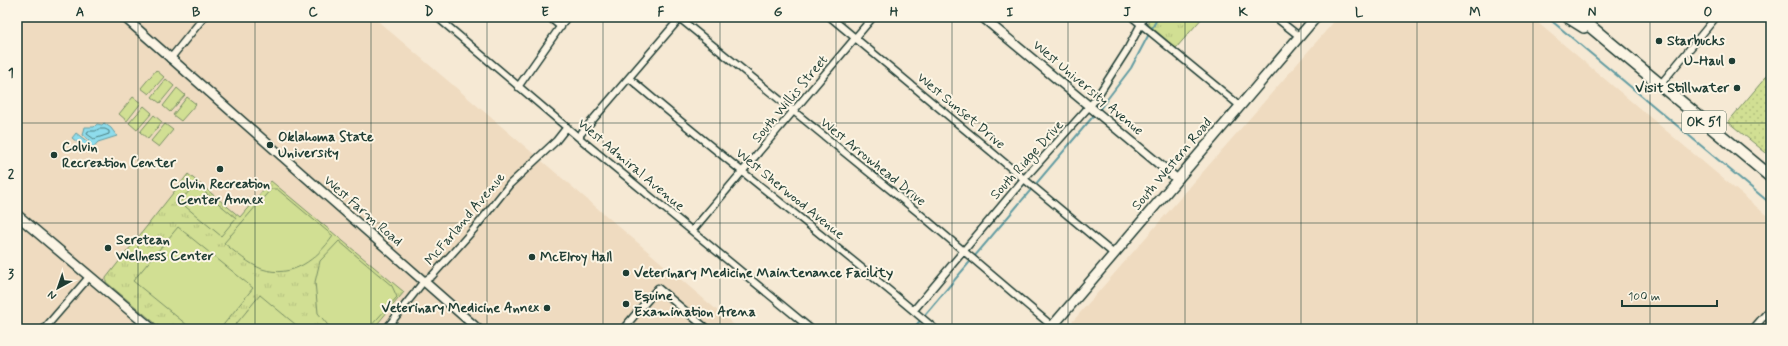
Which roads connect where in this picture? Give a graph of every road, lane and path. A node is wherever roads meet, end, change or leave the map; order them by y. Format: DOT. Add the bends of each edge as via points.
graph roads {
  1 [pos="124,17"];
  2 [pos="204,17"];
  3 [pos="437,17"];
  4 [pos="549,17"];
  5 [pos="567,17"];
  6 [pos="680,17"];
  7 [pos="830,17"];
  8 [pos="873,17"];
  9 [pos="982,17"];
  10 [pos="1132,17"];
  11 [pos="1143,17"];
  12 [pos="1275,17"];
  13 [pos="1316,17"];
  14 [pos="1568,17"];
  15 [pos="1579,17"];
  16 [pos="1716,17"];
  17 [pos="1141,24"];
  18 [pos="561,27"];
  19 [pos="1298,36"];
  20 [pos="855,39"];
  21 [pos="1612,44"];
  22 [pos="170,59"];
  23 [pos="629,78"];
  24 [pos="1660,85"];
  25 [pos="518,86"];
  26 [pos="1239,106"];
  27 [pos="1092,108"];
  28 [pos="794,112"];
  29 [pos="567,127"];
  30 [pos="578,137"];
  31 [pos="742,172"];
  32 [pos="1771,177"];
  33 [pos="1024,179"];
  34 [pos="1177,179"];
  35 [pos="17,215"];
  36 [pos="692,231"];
  37 [pos="963,251"];
  38 [pos="1114,254"];
  39 [pos="90,276"];
  40 [pos="424,281"];
  41 [pos="1771,308"];
  42 [pos="914,310"];
  43 [pos="1051,328"];
  44 [pos="44,329"];
  45 [pos="152,329"];
  46 [pos="386,329"];
  47 [pos="478,329"];
  48 [pos="623,329"];
  49 [pos="707,329"];
  50 [pos="811,329"];
  51 [pos="935,329"];
  52 [pos="1753,329"];
  1 -- 22 [label="street, West Farm Road"];
  2 -- 22 [label="street"];
  3 -- 25 [label="street, West Admiral Avenue"];
  4 -- 18 [label="street"];
  5 -- 18 [label="street"];
  6 -- 23 [label="street"];
  6 -- 28 [label="street, West Arrowhead Drive"];
  7 -- 20 [label="street, West Sunset Drive"];
  8 -- 20 [label="street, South Willis Street"];
  9 -- 27 [label="street, West University Avenue"];
  10 -- 17 [label="street"];
  11 -- 17 [label="street, South Ridge Drive"];
  12 -- 19 [label="street"];
  13 -- 19 [label="main road, South Western Road"];
  14 -- 21 [label="highway"];
  15 -- 21 [label="highway, OK 51"];
  16 -- 24 [label="street"];
  17 -- 26 [label="street"];
  17 -- 27 [label="street, South Ridge Drive"];
  18 -- 25 [label="street"];
  19 -- 26 [label="main road, South Western Road"];
  20 -- 28 [label="street, South Willis Street"];
  20 -- 33 [label="street, West Sunset Drive"];
  21 -- 24 [label="highway, OK 51"];
  22 -- 40 [label="street, West Farm Road"];
  23 -- 30 [label="street"];
  23 -- 31 [label="street, West Sherwood Avenue"];
  24 -- 32 [label="highway, OK 51"];
  25 -- 29 [label="street, West Admiral Avenue"];
  26 -- 34 [label="main road, South Western Road"];
  27 -- 33 [label="street, South Ridge Drive"];
  27 -- 34 [label="street, West University Avenue"];
  28 -- 31 [label="street, South Willis Street"];
  28 -- 37 [label="street, West Arrowhead Drive"];
  29 -- 30 [label="street, West Admiral Avenue"];
  29 -- 40 [label="street, McFarland Avenue" via="556,141 510,184 432,276"];
  30 -- 36 [label="street, West Admiral Avenue"];
  31 -- 36 [label="street, South Willis Street"];
  31 -- 42 [label="street, West Sherwood Avenue"];
  33 -- 37 [label="street, South Ridge Drive"];
  33 -- 38 [label="street, West Sunset Drive"];
  34 -- 38 [label="main road, South Western Road"];
  35 -- 39 [label="main road"];
  36 -- 50 [label="street, West Admiral Avenue"];
  37 -- 42 [label="street, South Ridge Drive"];
  37 -- 43 [label="street, West Arrowhead Drive"];
  38 -- 43 [label="main road, South Western Road"];
  39 -- 44 [label="street"];
  39 -- 45 [label="main road"];
  40 -- 46 [label="street, McFarland Avenue"];
  40 -- 47 [label="street, West Farm Road"];
  41 -- 52 [label="street"];
  42 -- 51 [label="street, West Sherwood Avenue"];
  48 -- 49 [label="street" via="658,288"];
}
